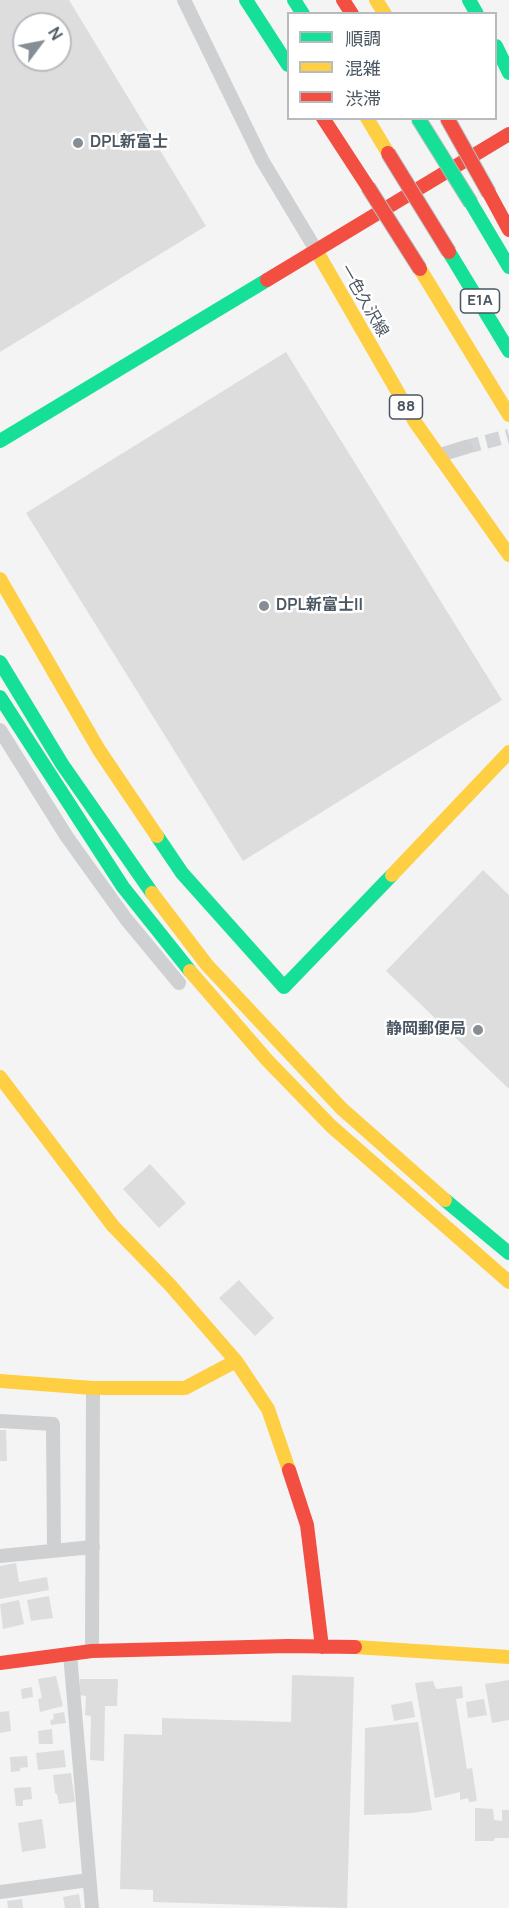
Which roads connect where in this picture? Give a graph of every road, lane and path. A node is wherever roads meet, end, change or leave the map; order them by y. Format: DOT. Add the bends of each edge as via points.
graph roads {
  1 [pos="184,0"];
  2 [pos="246,0"];
  3 [pos="497,50"];
  4 [pos="287,63"];
  5 [pos="509,73"];
  6 [pos="324,120"];
  7 [pos="368,120"];
  8 [pos="419,120"];
  9 [pos="448,120"];
  10 [pos="509,134"];
  11 [pos="509,230"];
  12 [pos="316,250"];
  13 [pos="509,267"];
  14 [pos="509,351"];
  15 [pos="509,415"];
  16 [pos="0,441"];
  17 [pos="466,447"];
  18 [pos="440,455"];
  19 [pos="509,555"];
  20 [pos="0,579"];
  21 [pos="0,662"];
  22 [pos="0,697"];
  23 [pos="0,730"];
  24 [pos="509,752"];
  25 [pos="179,983"];
  26 [pos="0,1077"];
  27 [pos="509,1253"];
  28 [pos="509,1282"];
  29 [pos="236,1362"];
  30 [pos="0,1381"];
  31 [pos="93,1388"];
  32 [pos="0,1421"];
  33 [pos="93,1547"];
  34 [pos="54,1550"];
  35 [pos="0,1556"];
  36 [pos="322,1647"];
  37 [pos="92,1651"];
  38 [pos="70,1654"];
  39 [pos="509,1657"];
  40 [pos="0,1663"];
  41 [pos="89,1880"];
  42 [pos="0,1892"];
  43 [pos="92,1908"];
  1 -- 12 [label="street" via="262,160"];
  2 -- 4 [label="main road"];
  3 -- 5 [label="main road"];
  6 -- 15 [label="main road, bridge"];
  7 -- 14 [label="main road, E1A, bridge"];
  8 -- 13 [label="main road, E1A, bridge"];
  9 -- 11 [label="main road, bridge"];
  10 -- 12 [label="main road"];
  12 -- 16 [label="main road"];
  12 -- 18 [label="main road, 一色久沢線 / 88" via="415,422"];
  17 -- 18 [label="street"];
  18 -- 19 [label="main road, 一色久沢線 / 88"];
  20 -- 24 [label="main road" via="99,750 182,873 284,987"];
  21 -- 27 [label="main road" via="62,764 207,965 341,1108"];
  22 -- 28 [label="main road" via="123,887 267,1060 332,1126"];
  23 -- 25 [label="street" via="67,837 126,919"];
  26 -- 29 [label="main road" via="113,1226"];
  29 -- 31 [label="main road" via="185,1388"];
  29 -- 36 [label="main road" via="268,1409 307,1525"];
  30 -- 31 [label="main road"];
  31 -- 33 [label="street"];
  32 -- 34 [label="street" via="53,1424"];
  33 -- 34 [label="street"];
  33 -- 37 [label="street"];
  34 -- 35 [label="street"];
  36 -- 37 [label="main road"];
  36 -- 39 [label="main road"];
  37 -- 38 [label="main road"];
  38 -- 40 [label="main road"];
  38 -- 41 [label="street"];
  41 -- 42 [label="street"];
  41 -- 43 [label="street"];
}
